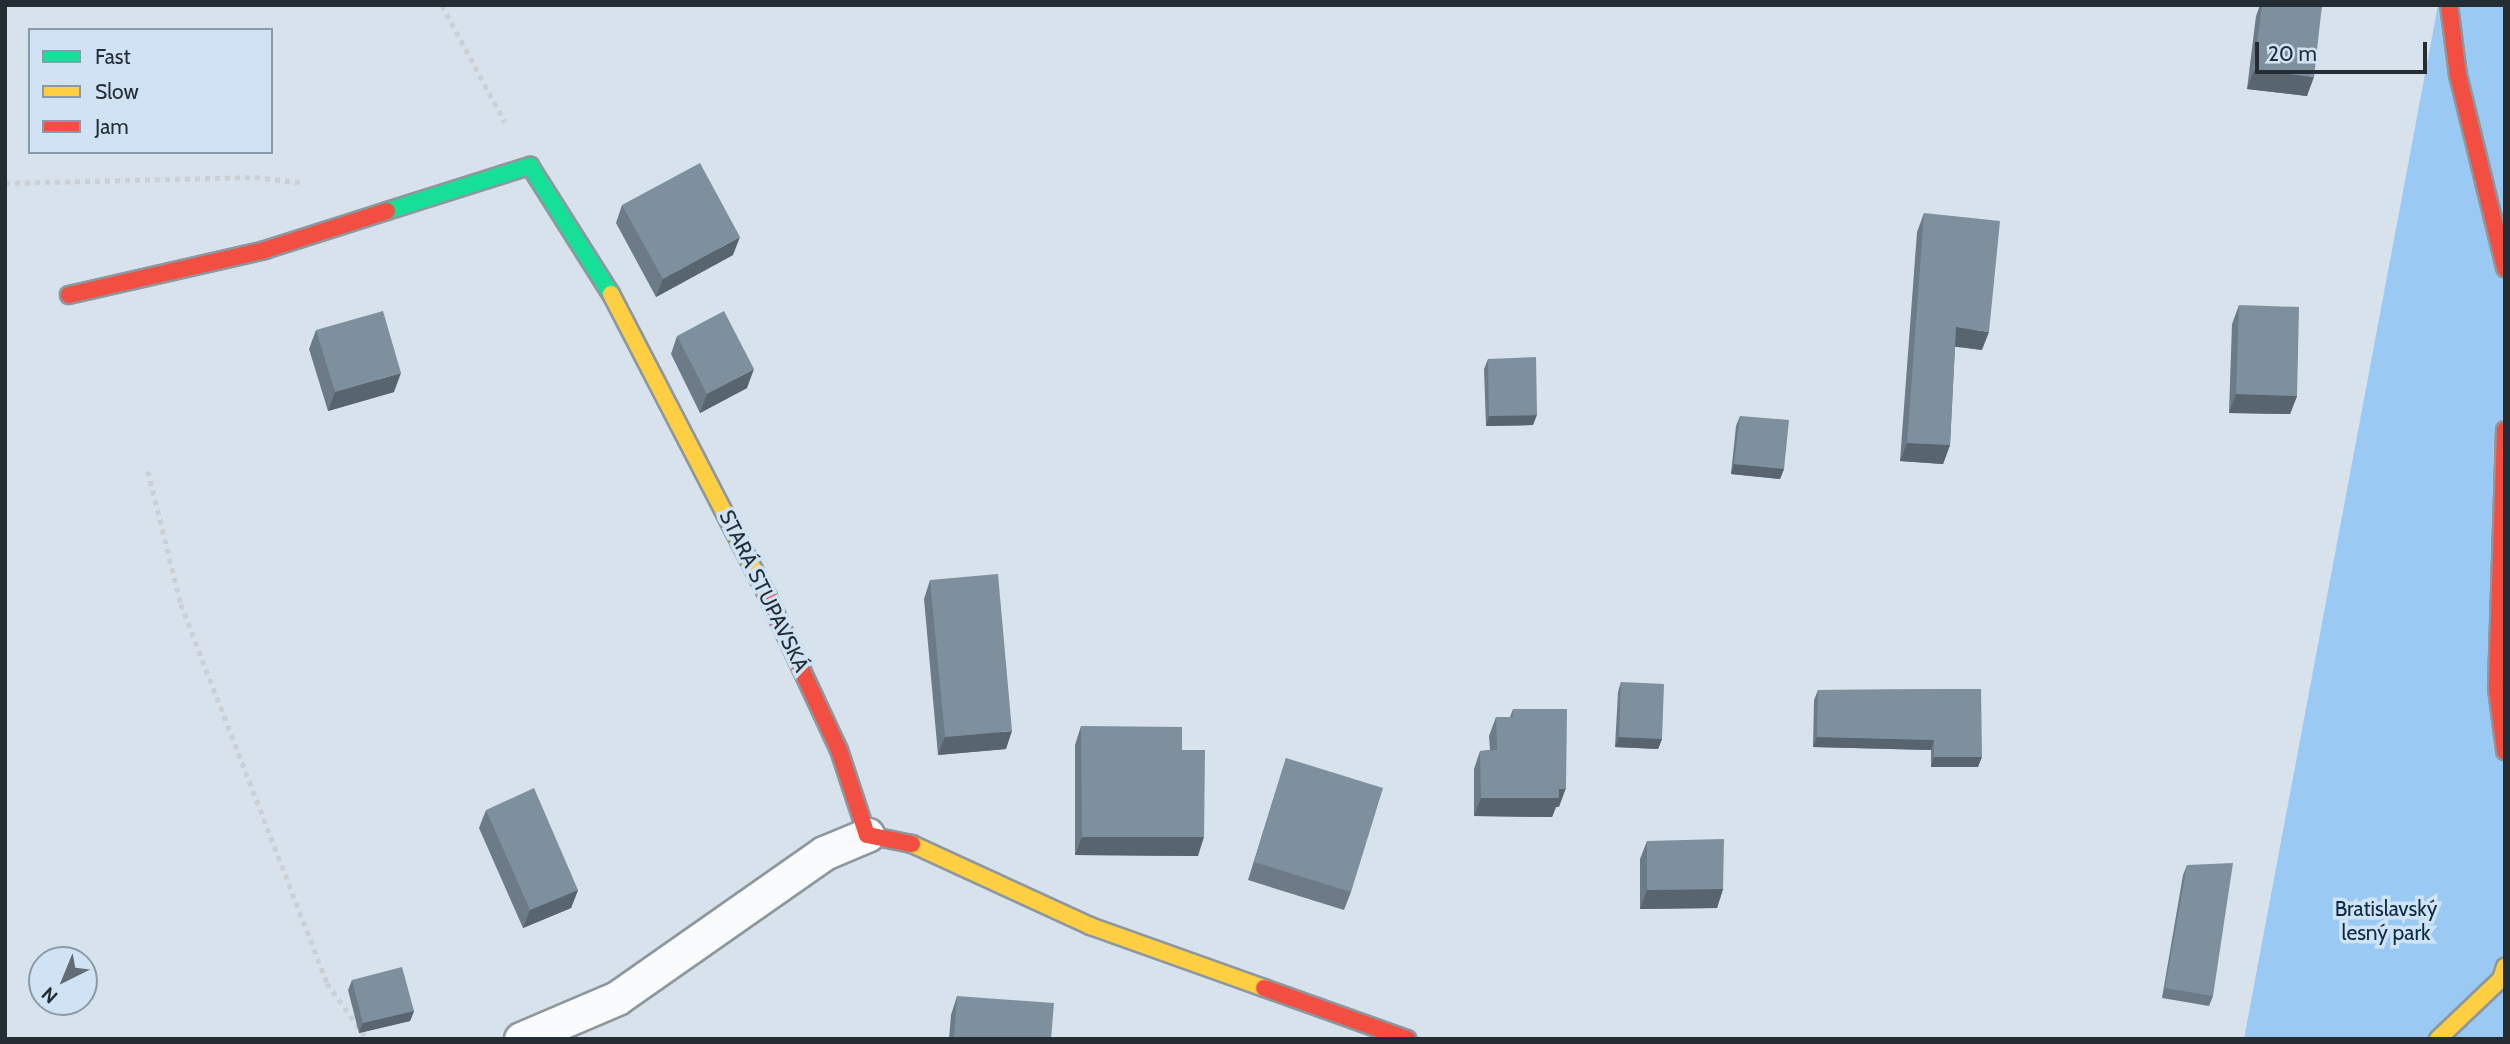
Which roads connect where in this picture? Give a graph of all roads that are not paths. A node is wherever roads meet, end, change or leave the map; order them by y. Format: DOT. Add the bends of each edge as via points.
graph roads {
  1 [pos="2449,5"];
  2 [pos="2505,268"];
  3 [pos="69,295"];
  4 [pos="2505,430"];
  5 [pos="2505,751"];
  6 [pos="867,835"];
  7 [pos="2505,967"];
  8 [pos="521,1039"];
  9 [pos="1407,1039"];
  10 [pos="2438,1039"];
  1 -- 2 [label="street" via="2458,75"];
  3 -- 6 [label="street, STARÁ STUPAVSKÁ" via="265,250 530,166 632,327 746,550 839,750"];
  4 -- 5 [label="street" via="2497,689"];
  6 -- 8 [label="lane" via="824,853 617,998"];
  6 -- 9 [label="street" via="908,842 1090,926"];
  7 -- 10 [label="street" via="2501,979"];
}
